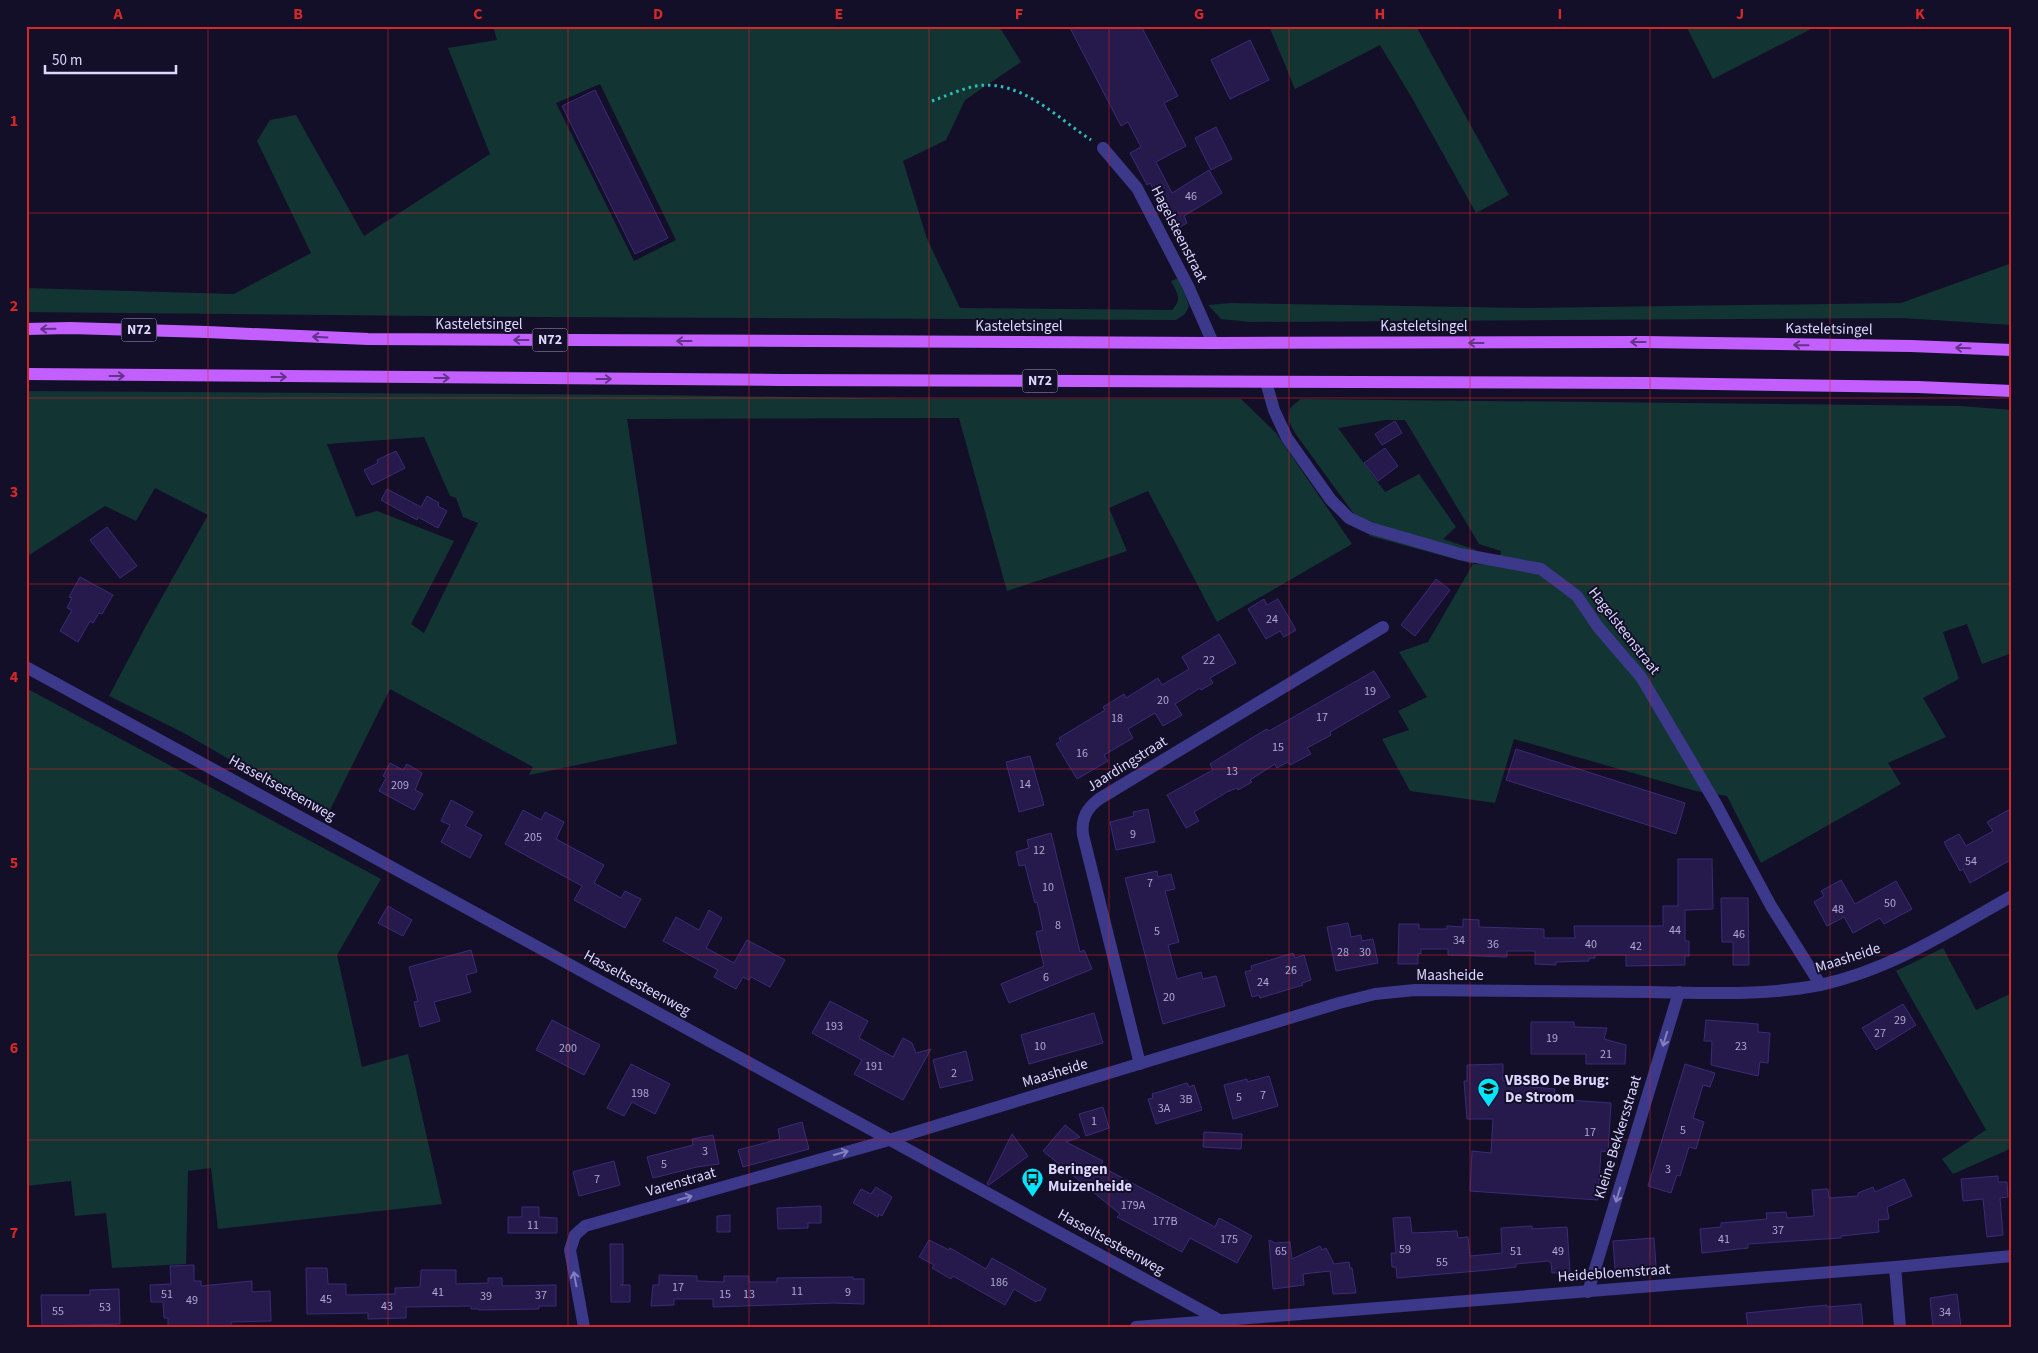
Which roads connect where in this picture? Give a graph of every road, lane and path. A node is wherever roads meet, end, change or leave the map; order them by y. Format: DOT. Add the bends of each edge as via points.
graph roads {
  1 [pos="932,101"];
  2 [pos="1103,148"];
  3 [pos="26,330"];
  4 [pos="1213,343"];
  5 [pos="2012,350"];
  6 [pos="26,374"];
  7 [pos="1266,382"];
  8 [pos="2012,391"];
  9 [pos="1383,626"];
  10 [pos="26,667"];
  11 [pos="2012,896"];
  12 [pos="1820,984"];
  13 [pos="1679,992"];
  14 [pos="1140,1064"];
  15 [pos="889,1140"];
  16 [pos="2012,1256"];
  17 [pos="1895,1267"];
  18 [pos="1588,1292"];
  19 [pos="1218,1319"];
  20 [pos="584,1327"];
  21 [pos="1136,1327"];
  22 [pos="1232,1327"];
  23 [pos="1900,1327"];
  1 -- 2 [label="path" via="975,86 1000,85 1025,94"];
  2 -- 4 [label="street, Hagelsteenstraat" via="1137,188 1188,286"];
  4 -- 3 [label="main road, Kasteletsingel / N72, one-way" via="368,339 70,328"];
  5 -- 4 [label="main road, Kasteletsingel / N72, one-way" via="1644,342"];
  6 -- 7 [label="main road, N72, one-way"];
  7 -- 8 [label="main road, N72" via="1918,386"];
  7 -- 12 [label="street, Hagelsteenstraat" via="1287,438 1331,500 1349,518 1370,528 1460,554 1541,569 1576,596 1641,677 1716,802 1771,906"];
  9 -- 14 [label="street, Jaardingstraat" via="1099,799 1086,813 1083,835"];
  10 -- 15 [label="street, Hasseltsesteenweg"];
  11 -- 12 [label="street, Maasheide" via="1920,948 1872,970"];
  12 -- 13 [label="street, Maasheide" via="1779,991"];
  13 -- 14 [label="street, Maasheide" via="1415,990 1375,994"];
  13 -- 18 [label="street, Kleine Bekkersstraat, one-way"];
  14 -- 15 [label="street, Maasheide"];
  15 -- 19 [label="street, Hasseltsesteenweg"];
  20 -- 15 [label="street, Varenstraat, one-way" via="570,1250 575,1235 585,1226"];
  16 -- 17 [label="street, Heidebloemstraat"];
  17 -- 18 [label="street, Heidebloemstraat"];
  17 -- 23 [label="street"];
  18 -- 19 [label="street, Heidebloemstraat"];
  19 -- 21 [label="street, Heidebloemstraat"];
  19 -- 22 [label="street, Hasseltsesteenweg"];
}
